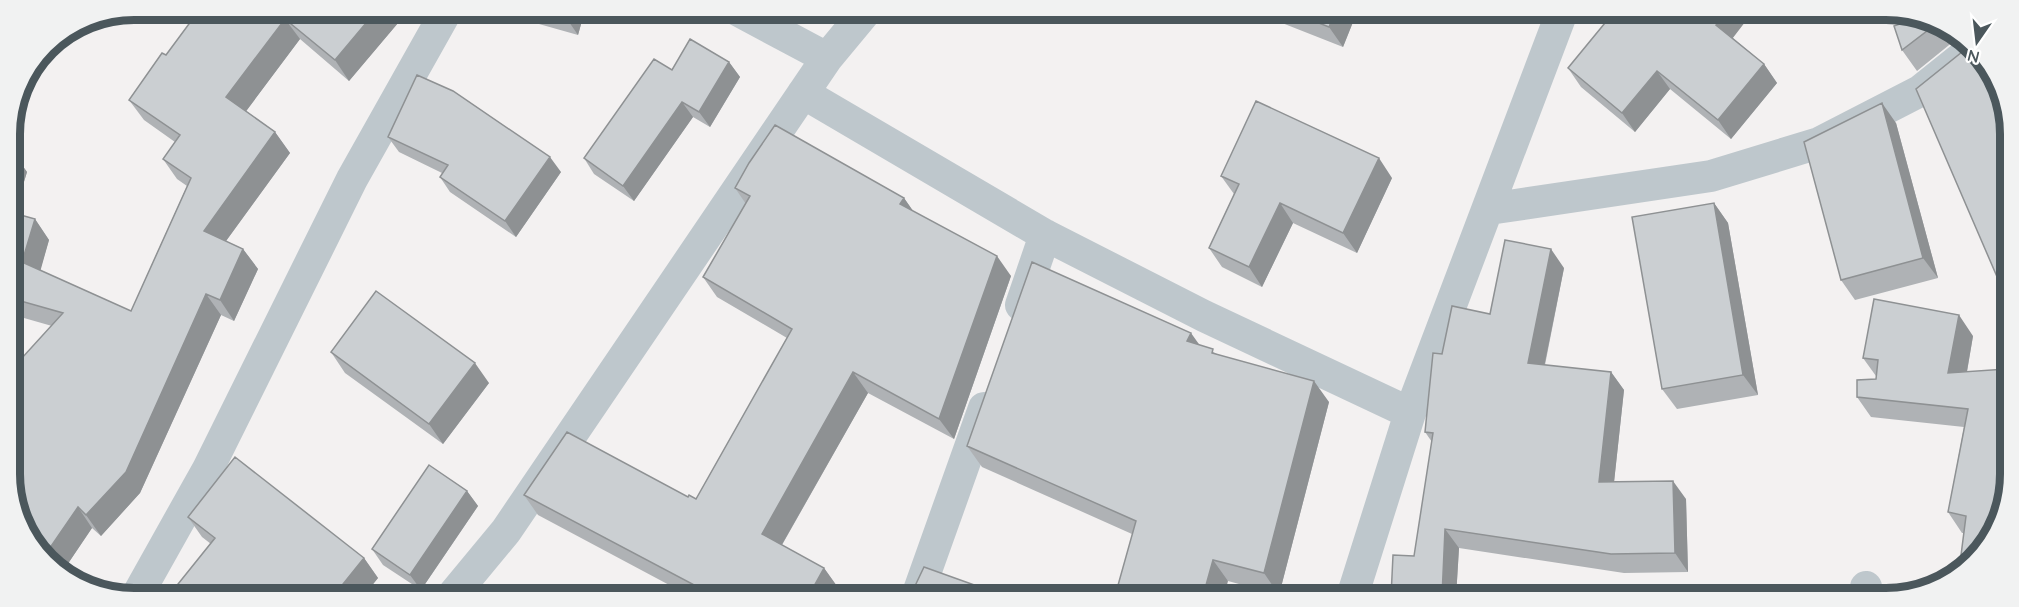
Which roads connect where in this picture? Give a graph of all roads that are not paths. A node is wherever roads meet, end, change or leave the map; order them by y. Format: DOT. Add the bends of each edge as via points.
graph roads {
  1 [pos="441,20"];
  2 [pos="756,20"];
  3 [pos="859,20"];
  4 [pos="1559,20"];
  5 [pos="827,58"];
  6 [pos="1947,69"];
  7 [pos="803,93"];
  8 [pos="1489,209"];
  9 [pos="1046,235"];
  10 [pos="1009,337"];
  11 [pos="993,382"];
  12 [pos="1410,413"];
  13 [pos="1355,587"];
  14 [pos="141,588"];
  15 [pos="459,588"];
  16 [pos="919,588"];
  1 -- 14 [label="street" via="352,179 208,469"];
  2 -- 5 [label="street"];
  3 -- 5 [label="street"];
  4 -- 8 [label="street"];
  5 -- 7 [label="street"];
  6 -- 8 [label="street" via="1920,91 1819,143 1711,176"];
  7 -- 9 [label="street"];
  7 -- 15 [label="street" via="506,531"];
  8 -- 12 [label="street"];
  9 -- 10 [label="street"];
  9 -- 12 [label="street"];
  11 -- 16 [label="street"];
  12 -- 13 [label="street"];
}
